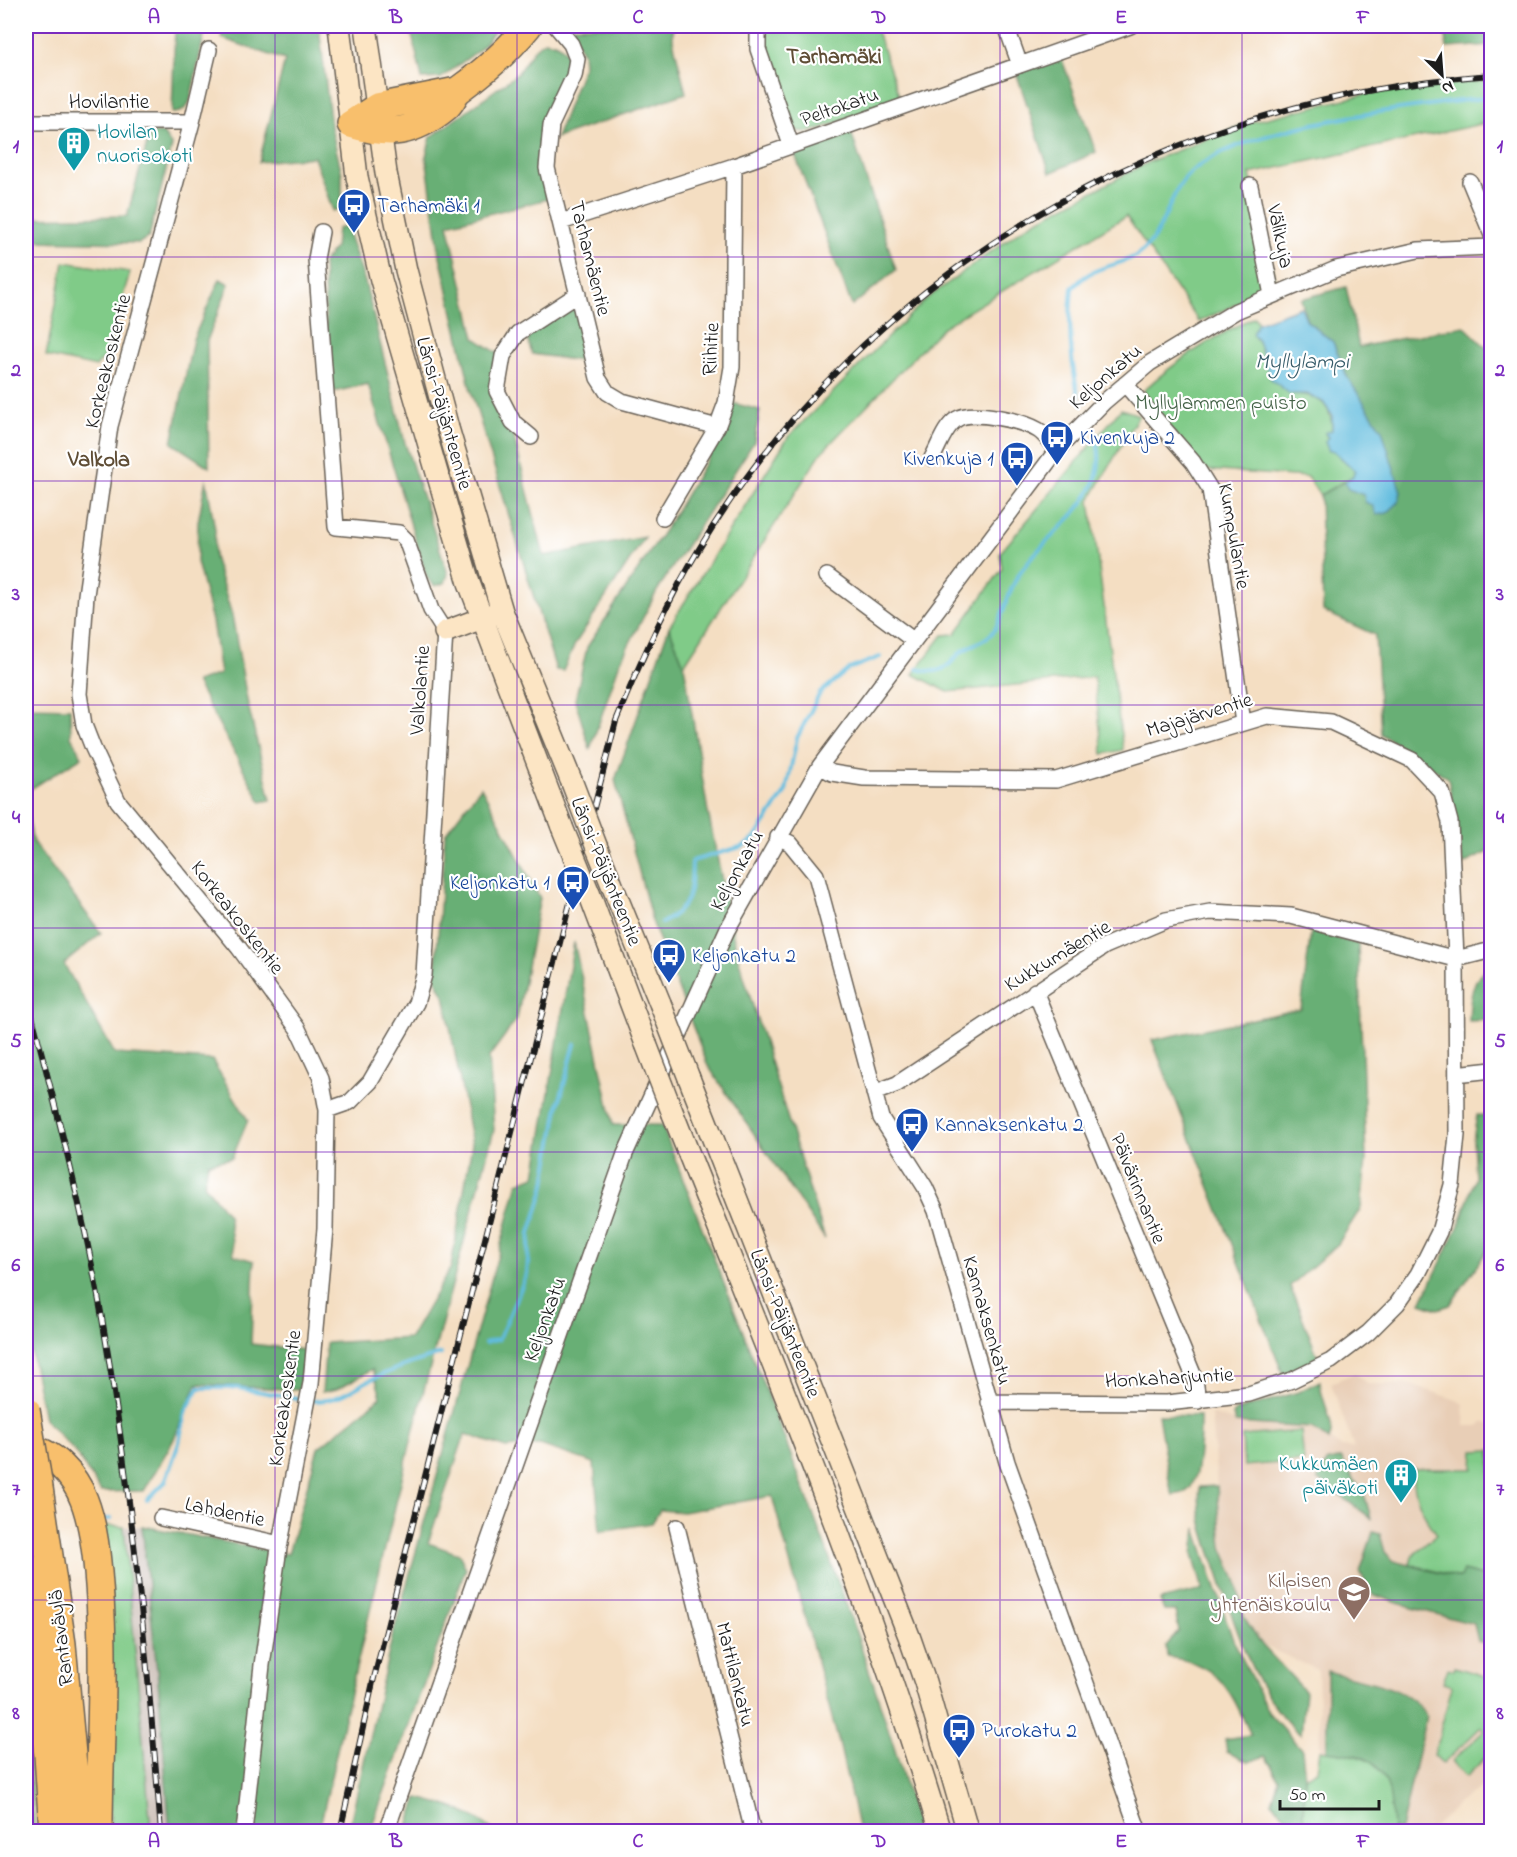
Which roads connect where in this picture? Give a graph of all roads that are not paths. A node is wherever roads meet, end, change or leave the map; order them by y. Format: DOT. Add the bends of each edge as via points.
graph roads {
  1 [pos="339,26"];
  2 [pos="366,26"];
  3 [pos="528,26"];
  4 [pos="556,26"];
  5 [pos="758,26"];
  6 [pos="1006,26"];
  7 [pos="1130,26"];
  8 [pos="209,50"];
  9 [pos="1020,65"];
  10 [pos="379,120"];
  11 [pos="26,122"];
  12 [pos="192,122"];
  13 [pos="351,124"];
  14 [pos="791,145"];
  15 [pos="734,166"];
  16 [pos="1470,182"];
  17 [pos="1250,186"];
  18 [pos="561,222"];
  19 [pos="321,232"];
  20 [pos="1491,235"];
  21 [pos="1491,247"];
  22 [pos="578,294"];
  23 [pos="1272,295"];
  24 [pos="1125,384"];
  25 [pos="717,427"];
  26 [pos="531,437"];
  27 [pos="1057,450"];
  28 [pos="932,458"];
  29 [pos="663,518"];
  30 [pos="827,576"];
  31 [pos="502,611"];
  32 [pos="481,618"];
  33 [pos="445,632"];
  34 [pos="913,640"];
  35 [pos="1243,723"];
  36 [pos="820,766"];
  37 [pos="778,837"];
  38 [pos="1491,950"];
  39 [pos="1456,959"];
  40 [pos="1035,992"];
  41 [pos="1491,1070"];
  42 [pos="1465,1073"];
  43 [pos="874,1092"];
  44 [pos="327,1110"];
  45 [pos="989,1401"];
  46 [pos="1198,1401"];
  47 [pos="26,1410"];
  48 [pos="26,1448"];
  49 [pos="161,1518"];
  50 [pos="677,1527"];
  51 [pos="280,1544"];
  52 [pos="26,1566"];
  53 [pos="26,1665"];
  54 [pos="48,1755"];
  55 [pos="53,1832"];
  56 [pos="79,1832"];
  57 [pos="99,1832"];
  58 [pos="244,1832"];
  59 [pos="386,1832"];
  60 [pos="753,1832"];
  61 [pos="940,1832"];
  62 [pos="968,1832"];
  63 [pos="1139,1832"];
  1 -- 13 [label="main road, Länsi-Päijänteentie"];
  2 -- 10 [label="main road, Länsi-Päijänteentie"];
  3 -- 10 [label="highway" via="483,73 457,91 440,92"];
  4 -- 18 [label="street, Tarhamäentie" via="577,59 574,76 551,124 547,168"];
  5 -- 14 [label="street" via="758,49"];
  6 -- 9 [label="street"];
  7 -- 9 [label="street, Peltokatu"];
  8 -- 12 [label="street, Korkeakoskentie"];
  9 -- 14 [label="street, Peltokatu"];
  10 -- 13 [label="highway"];
  10 -- 31 [label="main road, Länsi-Päijänteentie" via="406,270"];
  11 -- 12 [label="street, Hovilantie"];
  12 -- 44 [label="street, Korkeakoskentie" via="110,426 86,595 79,694 87,733 118,801 239,948 298,1029 321,1078"];
  13 -- 32 [label="main road, Länsi-Päijänteentie" via="357,177 381,280"];
  14 -- 15 [label="street, Peltokatu"];
  15 -- 18 [label="street, Peltokatu"];
  15 -- 25 [label="street, Riihitie" via="732,368"];
  16 -- 20 [label="street"];
  17 -- 23 [label="street, Välikuja"];
  18 -- 22 [label="street, Tarhamäentie"];
  19 -- 33 [label="street, Valkolantie" via="316,259 336,527 399,533 406,540 431,610"];
  21 -- 23 [label="street, Keljonkatu" via="1418,250 1336,269"];
  22 -- 25 [label="street, Tarhamäentie" via="598,378 607,392 622,401"];
  22 -- 26 [label="street" via="518,333 503,356 497,391 513,422"];
  23 -- 24 [label="street, Keljonkatu" via="1187,339"];
  24 -- 27 [label="street, Keljonkatu"];
  24 -- 35 [label="street, Kumpulantie" via="1193,462 1210,489"];
  25 -- 29 [label="street, Riihitie"];
  27 -- 28 [label="street" via="1040,431 1020,423 965,415 949,427"];
  27 -- 34 [label="street, Keljonkatu"];
  30 -- 34 [label="street"];
  31 -- 32 [label="main road"];
  31 -- 62 [label="main road, Länsi-Päijänteentie, bridge" via="909,1636"];
  32 -- 33 [label="main road"];
  32 -- 61 [label="main road, Länsi-Päijänteentie, bridge" via="861,1592"];
  33 -- 44 [label="street, Valkolantie" via="424,975 416,1003 370,1082 350,1102"];
  34 -- 36 [label="street, Keljonkatu"];
  35 -- 36 [label="street, Majajärventie" via="1056,780 864,778 832,773"];
  35 -- 39 [label="street, Majajärventie" via="1267,716 1331,722 1413,760 1432,778 1443,792 1450,822"];
  36 -- 37 [label="street, Keljonkatu"];
  37 -- 43 [label="street, Kannaksenkatu" via="790,843 816,875"];
  37 -- 59 [label="street, Keljonkatu" via="727,930 625,1154"];
  38 -- 39 [label="street, Kukkumäentie"];
  39 -- 40 [label="street, Kukkumäentie" via="1291,916 1210,912 1166,920 1105,946"];
  39 -- 46 [label="street, Honkaharjuntie" via="1457,1135 1452,1185 1439,1233 1418,1274 1381,1322 1331,1361 1292,1380 1249,1394"];
  40 -- 43 [label="street, Kukkumäentie" via="897,1084"];
  40 -- 46 [label="street, Päivärinnantie" via="1195,1379"];
  41 -- 42 [label="street"];
  43 -- 45 [label="street, Kannaksenkatu" via="886,1126 936,1211"];
  44 -- 51 [label="street, Korkeakoskentie" via="325,1229 311,1383"];
  45 -- 46 [label="street, Honkaharjuntie"];
  45 -- 63 [label="street, Kannaksenkatu" via="1013,1480"];
  47 -- 56 [label="highway, Rantaväylä, bridge" via="62,1644"];
  48 -- 57 [label="highway" via="46,1455 64,1468 79,1488 90,1523 98,1566 102,1638"];
  49 -- 51 [label="street, Lahdentie"];
  50 -- 60 [label="street, Mattilankatu"];
  51 -- 58 [label="street, Korkeakoskentie"];
  52 -- 54 [label="highway, Rantaväylä"];
  53 -- 54 [label="highway"];
  54 -- 55 [label="highway, Rantaväylä"];
}
